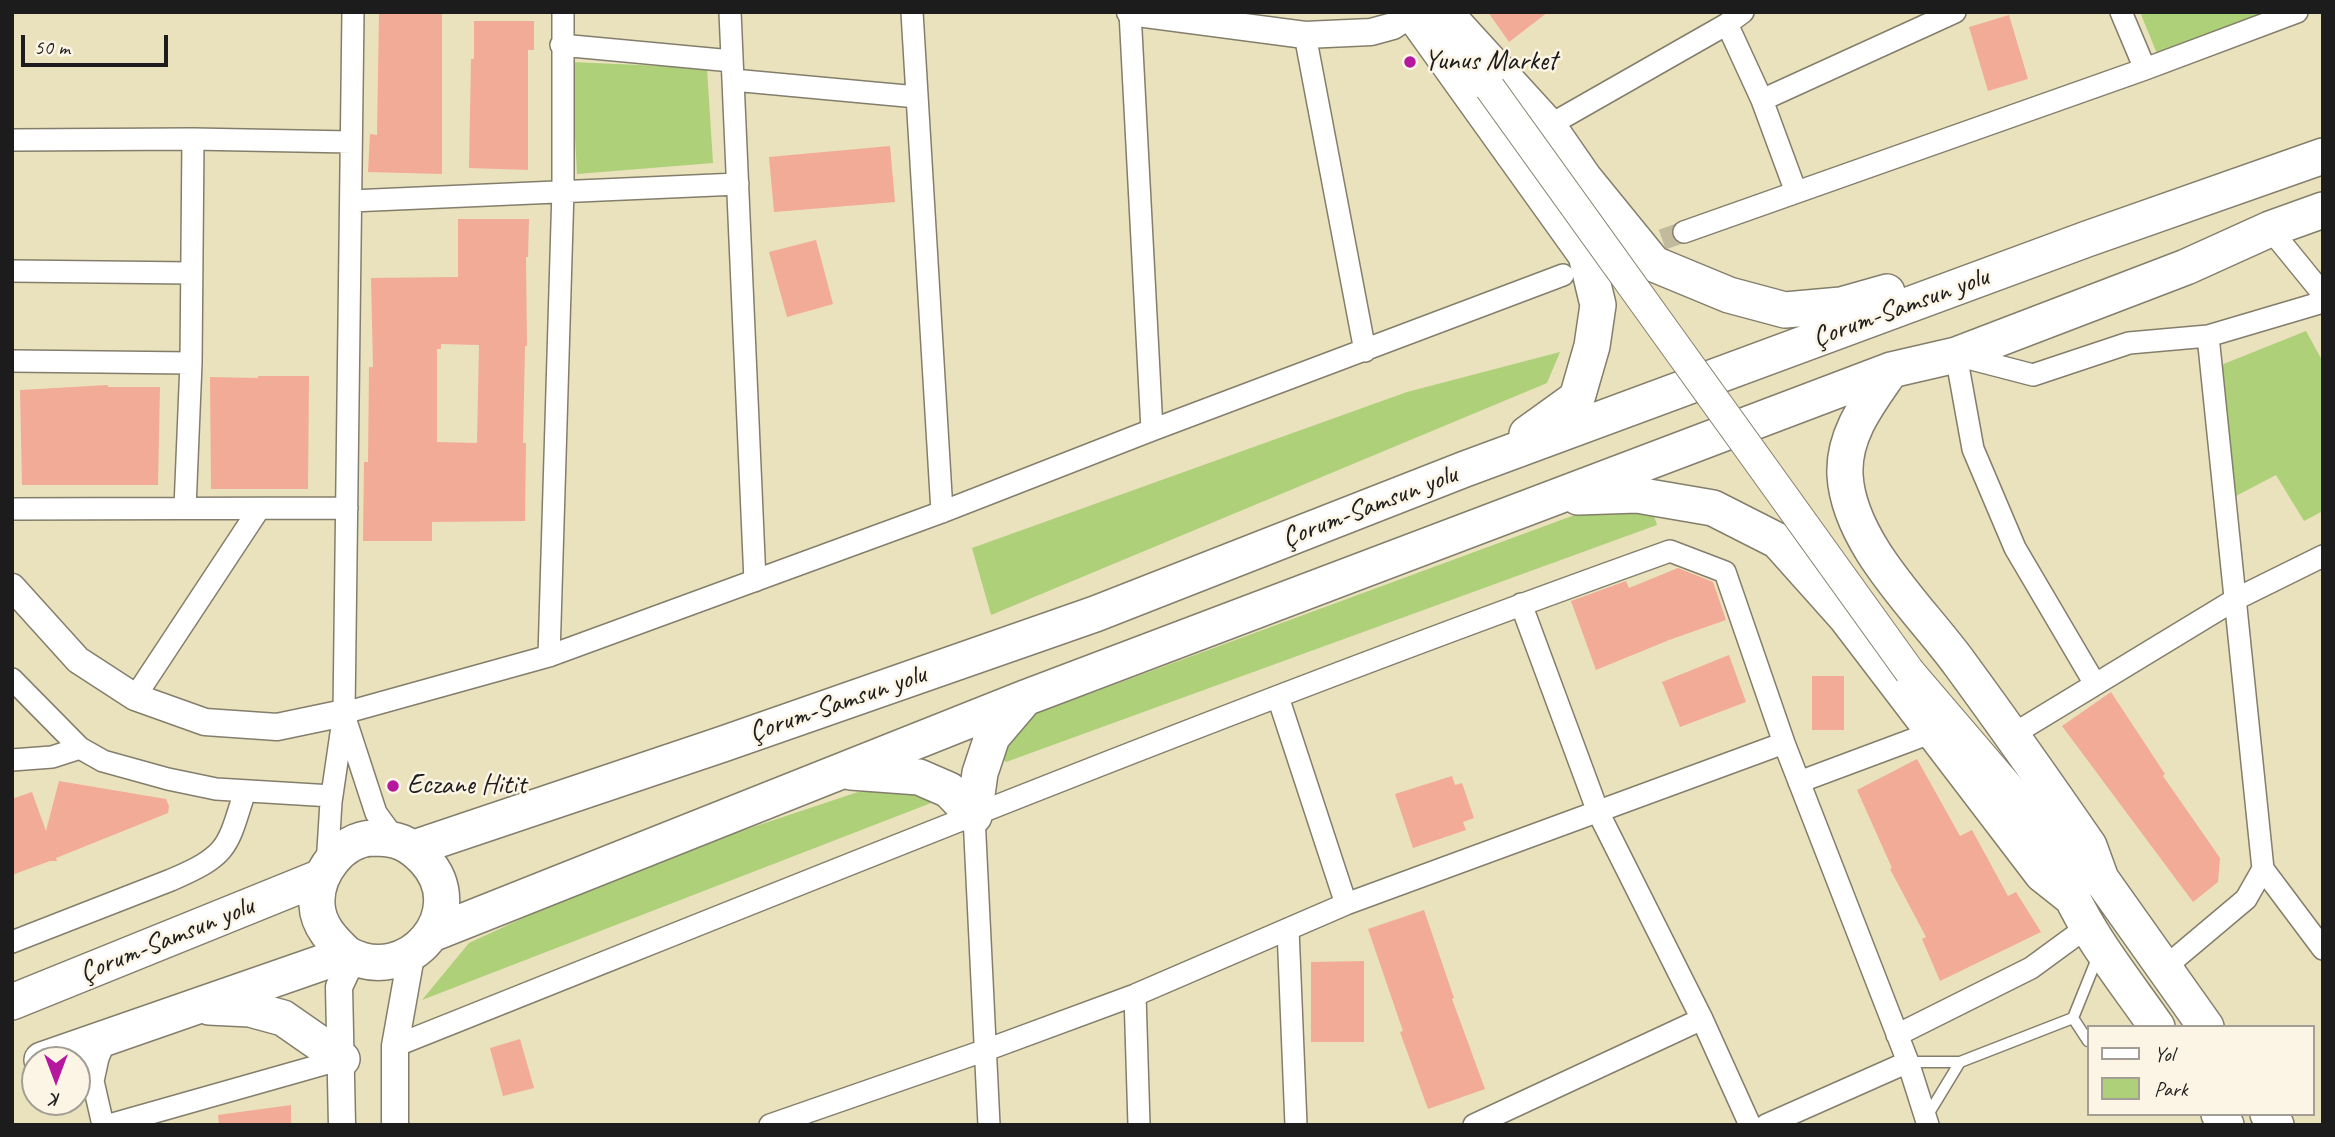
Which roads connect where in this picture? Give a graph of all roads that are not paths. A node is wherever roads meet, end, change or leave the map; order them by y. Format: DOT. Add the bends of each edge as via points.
graph roads {
  1 [pos="353,12"];
  2 [pos="563,12"];
  3 [pos="730,12"];
  4 [pos="912,12"];
  5 [pos="1130,12"];
  6 [pos="1955,12"];
  7 [pos="2121,12"];
  8 [pos="2297,12"];
  9 [pos="1418,13"];
  10 [pos="1735,18"];
  11 [pos="1305,35"];
  12 [pos="561,45"];
  13 [pos="2145,69"];
  14 [pos="732,70"];
  15 [pos="917,97"];
  16 [pos="1762,100"];
  17 [pos="1548,126"];
  18 [pos="193,139"];
  19 [pos="12,140"];
  20 [pos="351,142"];
  21 [pos="2323,156"];
  22 [pos="738,184"];
  23 [pos="563,190"];
  24 [pos="1796,192"];
  25 [pos="351,201"];
  26 [pos="2323,210"];
  27 [pos="2270,229"];
  28 [pos="1684,232"];
  29 [pos="2087,239"];
  30 [pos="12,271"];
  31 [pos="191,273"];
  32 [pos="1563,275"];
  33 [pos="2323,294"];
  34 [pos="2323,302"];
  35 [pos="2208,336"];
  36 [pos="1365,351"];
  37 [pos="1956,355"];
  38 [pos="12,361"];
  39 [pos="191,363"];
  40 [pos="1891,370"];
  41 [pos="1152,429"];
  42 [pos="1465,470"];
  43 [pos="1550,498"];
  44 [pos="186,508"];
  45 [pos="347,508"];
  46 [pos="12,509"];
  47 [pos="259,509"];
  48 [pos="942,512"];
  49 [pos="2323,556"];
  50 [pos="755,582"];
  51 [pos="12,587"];
  52 [pos="2236,599"];
  53 [pos="1521,604"];
  54 [pos="549,656"];
  55 [pos="12,679"];
  56 [pos="2095,684"];
  57 [pos="135,697"];
  58 [pos="1278,697"];
  59 [pos="1025,698"];
  60 [pos="344,713"];
  61 [pos="1933,732"];
  62 [pos="2012,735"];
  63 [pos="1784,743"];
  64 [pos="80,748"];
  65 [pos="12,760"];
  66 [pos="839,771"];
  67 [pos="1799,782"];
  68 [pos="245,791"];
  69 [pos="332,796"];
  70 [pos="1598,812"];
  71 [pos="974,816"];
  72 [pos="2046,831"];
  73 [pos="405,844"];
  74 [pos="2263,869"];
  75 [pos="324,871"];
  76 [pos="2101,879"];
  77 [pos="2071,897"];
  78 [pos="1346,904"];
  79 [pos="1288,929"];
  80 [pos="2094,937"];
  81 [pos="12,942"];
  82 [pos="422,944"];
  83 [pos="2323,948"];
  84 [pos="350,956"];
  85 [pos="2164,968"];
  86 [pos="1135,995"];
  87 [pos="12,1003"];
  88 [pos="195,1006"];
  89 [pos="2073,1018"];
  90 [pos="1702,1019"];
  91 [pos="2156,1025"];
  92 [pos="2205,1025"];
  93 [pos="1898,1035"];
  94 [pos="107,1036"];
  95 [pos="2086,1038"];
  96 [pos="80,1046"];
  97 [pos="395,1046"];
  98 [pos="986,1050"];
  99 [pos="342,1059"];
  100 [pos="1908,1062"];
  101 [pos="1960,1062"];
  102 [pos="798,1120"];
  103 [pos="1927,1121"];
  104 [pos="103,1125"];
  105 [pos="109,1125"];
  106 [pos="342,1125"];
  107 [pos="396,1125"];
  108 [pos="770,1125"];
  109 [pos="989,1125"];
  110 [pos="1139,1125"];
  111 [pos="1296,1125"];
  112 [pos="1474,1125"];
  113 [pos="1750,1125"];
  114 [pos="1766,1125"];
  1 -- 20 [label="street"];
  2 -- 12 [label="street"];
  3 -- 14 [label="street"];
  4 -- 15 [label="street"];
  5 -- 11 [label="street"];
  5 -- 41 [label="street"];
  6 -- 16 [label="street"];
  7 -- 13 [label="street"];
  8 -- 13 [label="street"];
  9 -- 11 [label="street" via="1371,32"];
  9 -- 17 [label="highway"];
  9 -- 42 [label="highway" via="1586,255 1598,304 1577,398 1526,435"];
  9 -- 72 [label="main road, bridge" via="1490,88 1910,672"];
  10 -- 16 [label="street"];
  10 -- 17 [label="street"];
  11 -- 36 [label="street"];
  12 -- 14 [label="street"];
  12 -- 23 [label="street"];
  13 -- 24 [label="street"];
  14 -- 15 [label="street"];
  14 -- 22 [label="street"];
  15 -- 48 [label="street"];
  16 -- 24 [label="street"];
  17 -- 29 [label="highway" via="1654,264 1729,295 1785,310 1840,304"];
  18 -- 19 [label="street"];
  18 -- 20 [label="street"];
  18 -- 31 [label="street"];
  20 -- 25 [label="street"];
  21 -- 29 [label="highway, Çorum-Samsun yolu"];
  22 -- 23 [label="street"];
  22 -- 50 [label="street"];
  23 -- 25 [label="street"];
  23 -- 54 [label="street"];
  24 -- 28 [label="street"];
  25 -- 45 [label="street"];
  26 -- 27 [label="highway, Çorum-Samsun yolu"];
  27 -- 33 [label="street"];
  27 -- 37 [label="highway, Çorum-Samsun yolu" via="2186,267"];
  29 -- 42 [label="highway, Çorum-Samsun yolu"];
  30 -- 31 [label="street"];
  31 -- 39 [label="street"];
  32 -- 36 [label="street"];
  34 -- 35 [label="street"];
  35 -- 37 [label="street" via="2130,344 2033,375"];
  35 -- 52 [label="street"];
  36 -- 41 [label="street"];
  37 -- 40 [label="highway, Çorum-Samsun yolu"];
  37 -- 56 [label="street" via="1973,449 2015,548"];
  38 -- 39 [label="street"];
  39 -- 44 [label="street"];
  40 -- 43 [label="highway, Çorum-Samsun yolu"];
  40 -- 62 [label="highway" via="1857,420 1847,446 1848,496 1884,567"];
  41 -- 48 [label="street"];
  42 -- 73 [label="highway, Çorum-Samsun yolu" via="1095,614 736,739"];
  43 -- 59 [label="highway, Çorum-Samsun yolu"];
  43 -- 61 [label="highway" via="1637,495 1713,508 1778,541 1845,616"];
  44 -- 46 [label="street"];
  44 -- 47 [label="street"];
  45 -- 47 [label="street"];
  45 -- 60 [label="street"];
  47 -- 57 [label="street"];
  48 -- 50 [label="street"];
  49 -- 52 [label="street"];
  50 -- 54 [label="street"];
  51 -- 57 [label="street" via="78,660"];
  52 -- 56 [label="street"];
  52 -- 74 [label="street"];
  53 -- 58 [label="street"];
  53 -- 63 [label="street" via="1670,551 1725,572"];
  53 -- 70 [label="street"];
  54 -- 60 [label="street"];
  55 -- 64 [label="street"];
  56 -- 62 [label="street"];
  57 -- 60 [label="street" via="205,722 277,727"];
  58 -- 71 [label="street"];
  58 -- 78 [label="street"];
  59 -- 66 [label="highway, Çorum-Samsun yolu"];
  59 -- 71 [label="highway" via="992,737 980,773"];
  60 -- 69 [label="street"];
  60 -- 73 [label="street" via="376,813"];
  61 -- 67 [label="street"];
  61 -- 77 [label="highway" via="2042,874"];
  62 -- 76 [label="highway" via="2089,846"];
  63 -- 67 [label="street"];
  63 -- 70 [label="street"];
  64 -- 65 [label="street" via="52,757"];
  64 -- 68 [label="street" via="103,761 168,779"];
  66 -- 71 [label="highway" via="919,777 949,790"];
  66 -- 82 [label="highway, Çorum-Samsun yolu"];
  67 -- 93 [label="street"];
  68 -- 69 [label="street"];
  68 -- 81 [label="street" via="229,842 215,857 171,880"];
  69 -- 75 [label="street"];
  70 -- 78 [label="street"];
  70 -- 90 [label="street"];
  71 -- 97 [label="street"];
  71 -- 98 [label="street"];
  72 -- 76 [label="highway"];
  72 -- 77 [label="highway"];
  73 -- 75 [label="highway, Çorum-Samsun yolu" via="369,838 345,848"];
  73 -- 82 [label="highway" via="436,871 443,903"];
  74 -- 83 [label="street"];
  74 -- 85 [label="street" via="2246,899"];
  75 -- 84 [label="highway" via="317,906 326,933"];
  75 -- 87 [label="highway, Çorum-Samsun yolu"];
  76 -- 85 [label="highway"];
  77 -- 80 [label="highway"];
  78 -- 79 [label="street"];
  79 -- 86 [label="street"];
  79 -- 111 [label="street"];
  80 -- 89 [label="lane"];
  80 -- 91 [label="highway"];
  80 -- 93 [label="street"];
  82 -- 84 [label="highway, Çorum-Samsun yolu" via="382,963"];
  82 -- 97 [label="street"];
  84 -- 88 [label="highway, Çorum-Samsun yolu"];
  84 -- 99 [label="street" via="339,987"];
  85 -- 92 [label="highway"];
  86 -- 98 [label="street"];
  86 -- 110 [label="street"];
  88 -- 94 [label="highway, Çorum-Samsun yolu"];
  88 -- 99 [label="highway" via="250,1009 283,1018"];
  89 -- 95 [label="lane"];
  89 -- 101 [label="lane"];
  90 -- 112 [label="street"];
  90 -- 113 [label="street"];
  93 -- 100 [label="street"];
  94 -- 96 [label="highway, Çorum-Samsun yolu"];
  94 -- 104 [label="street" via="93,1081"];
  97 -- 107 [label="street"];
  98 -- 102 [label="street"];
  98 -- 109 [label="street"];
  99 -- 105 [label="street"];
  99 -- 106 [label="street"];
  100 -- 101 [label="lane"];
  100 -- 103 [label="street"];
  100 -- 114 [label="street"];
  101 -- 103 [label="lane"];
  102 -- 108 [label="street"];
}
